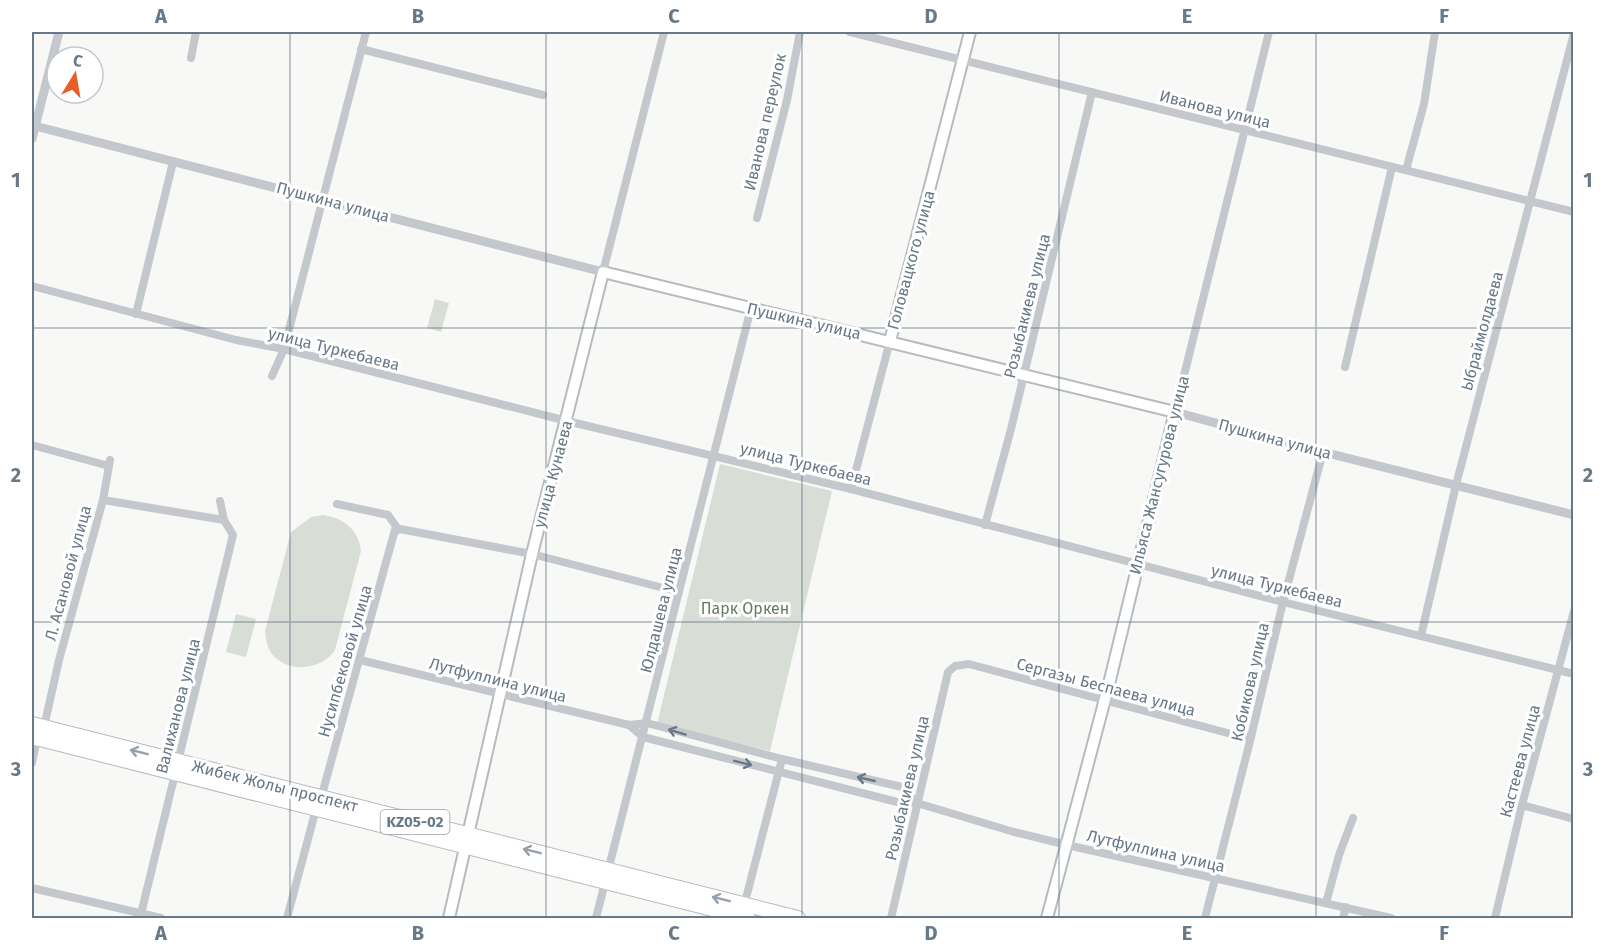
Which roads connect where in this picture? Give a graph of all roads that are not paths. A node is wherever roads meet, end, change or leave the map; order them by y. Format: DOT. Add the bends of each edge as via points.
graph roads {
  1 [pos="59,32"];
  2 [pos="196,32"];
  3 [pos="366,32"];
  4 [pos="664,32"];
  5 [pos="800,32"];
  6 [pos="850,32"];
  7 [pos="970,32"];
  8 [pos="1269,32"];
  9 [pos="1435,32"];
  10 [pos="1574,33"];
  11 [pos="361,50"];
  12 [pos="191,58"];
  13 [pos="963,60"];
  14 [pos="1092,92"];
  15 [pos="543,95"];
  16 [pos="35,113"];
  17 [pos="35,126"];
  18 [pos="1245,131"];
  19 [pos="32,140"];
  20 [pos="173,162"];
  21 [pos="1392,167"];
  22 [pos="1406,170"];
  23 [pos="322,198"];
  24 [pos="1530,201"];
  25 [pos="1574,212"];
  26 [pos="756,218"];
  27 [pos="603,272"];
  28 [pos="32,286"];
  29 [pos="751,308"];
  30 [pos="136,314"];
  31 [pos="890,341"];
  32 [pos="284,349"];
  33 [pos="1345,367"];
  34 [pos="1024,375"];
  35 [pos="272,376"];
  36 [pos="1175,412"];
  37 [pos="567,421"];
  38 [pos="32,445"];
  39 [pos="1323,452"];
  40 [pos="714,455"];
  41 [pos="1456,485"];
  42 [pos="850,489"];
  43 [pos="103,500"];
  44 [pos="220,501"];
  45 [pos="337,504"];
  46 [pos="1574,515"];
  47 [pos="224,520"];
  48 [pos="985,525"];
  49 [pos="397,529"];
  50 [pos="532,554"];
  51 [pos="1138,564"];
  52 [pos="679,592"];
  53 [pos="1283,602"];
  54 [pos="1574,611"];
  55 [pos="1421,636"];
  56 [pos="360,660"];
  57 [pos="954,666"];
  58 [pos="1558,670"];
  59 [pos="1574,674"];
  60 [pos="500,695"];
  61 [pos="1105,700"];
  62 [pos="646,723"];
  63 [pos="630,725"];
  64 [pos="36,732"];
  65 [pos="643,737"];
  66 [pos="1251,737"];
  67 [pos="782,759"];
  68 [pos="32,763"];
  69 [pos="177,768"];
  70 [pos="779,772"];
  71 [pos="318,803"];
  72 [pos="917,803"];
  73 [pos="1522,805"];
  74 [pos="1353,818"];
  75 [pos="1574,819"];
  76 [pos="465,841"];
  77 [pos="1067,845"];
  78 [pos="607,876"];
  79 [pos="1214,877"];
  80 [pos="32,888"];
  81 [pos="1326,903"];
  82 [pos="1346,907"];
  83 [pos="743,915"];
  84 [pos="141,916"];
  85 [pos="161,918"];
  86 [pos="287,918"];
  87 [pos="449,918"];
  88 [pos="596,918"];
  89 [pos="798,918"];
  90 [pos="891,918"];
  91 [pos="1047,918"];
  92 [pos="1204,918"];
  93 [pos="1343,918"];
  94 [pos="1391,918"];
  95 [pos="1495,918"];
  1 -- 16 [label="street"];
  2 -- 12 [label="street"];
  3 -- 11 [label="street"];
  4 -- 27 [label="street, улица Кунаева"];
  5 -- 26 [label="street, Иванова переулок" via="787,100"];
  6 -- 13 [label="street, Иванова улица"];
  7 -- 13 [label="main road, Головацкого улица"];
  8 -- 18 [label="street, Ильяса Жансугурова улица"];
  9 -- 22 [label="street" via="1424,104"];
  10 -- 24 [label="street, Ыбраймолдаева"];
  11 -- 15 [label="street"];
  11 -- 23 [label="street"];
  13 -- 14 [label="street, Иванова улица"];
  13 -- 31 [label="main road, Головацкого улица"];
  14 -- 18 [label="street, Иванова улица"];
  14 -- 34 [label="street, Розыбакиева улица"];
  16 -- 17 [label="street"];
  17 -- 19 [label="street"];
  17 -- 20 [label="street, Пушкина улица"];
  18 -- 21 [label="street, Иванова улица"];
  18 -- 36 [label="street, Ильяса Жансугурова улица"];
  20 -- 23 [label="street, Пушкина улица"];
  20 -- 30 [label="street"];
  21 -- 22 [label="street, Иванова улица"];
  21 -- 33 [label="street"];
  22 -- 24 [label="street, Иванова улица"];
  23 -- 27 [label="street, Пушкина улица"];
  23 -- 32 [label="street"];
  24 -- 25 [label="street, Иванова улица"];
  24 -- 41 [label="street, Ыбраймолдаева"];
  27 -- 29 [label="main road, Пушкина улица"];
  27 -- 37 [label="main road, улица Кунаева"];
  28 -- 30 [label="street, улица Туркебаева"];
  29 -- 31 [label="main road, Пушкина улица"];
  29 -- 40 [label="street, Юлдашева улица"];
  30 -- 32 [label="street, улица Туркебаева"];
  31 -- 34 [label="main road, Пушкина улица"];
  31 -- 42 [label="street, Головацкого улица"];
  32 -- 35 [label="street"];
  32 -- 37 [label="street, улица Туркебаева"];
  34 -- 36 [label="main road, Пушкина улица"];
  34 -- 48 [label="street, Розыбакиева улица"];
  36 -- 39 [label="street, Пушкина улица"];
  36 -- 51 [label="main road, Ильяса Жансугурова улица"];
  37 -- 40 [label="street, улица Туркебаева"];
  37 -- 50 [label="main road, улица Кунаева"];
  38 -- 43 [label="street, Л. Асановой улица" via="109,463"];
  39 -- 41 [label="street, Пушкина улица"];
  39 -- 53 [label="street, Кобикова улица"];
  40 -- 42 [label="street, улица Туркебаева"];
  40 -- 52 [label="street, Юлдашева улица"];
  41 -- 46 [label="street, Пушкина улица"];
  41 -- 55 [label="street, Ыбраймолдаева"];
  42 -- 48 [label="street, улица Туркебаева"];
  43 -- 47 [label="street"];
  43 -- 64 [label="street, Л. Асановой улица"];
  44 -- 47 [label="street, Валиханова улица"];
  45 -- 49 [label="street" via="388,515"];
  47 -- 69 [label="street, Валиханова улица" via="233,536"];
  48 -- 51 [label="street, улица Туркебаева"];
  49 -- 50 [label="street"];
  49 -- 56 [label="street, Нусипбековой улица"];
  50 -- 52 [label="street"];
  50 -- 60 [label="main road, улица Кунаева"];
  51 -- 53 [label="street, улица Туркебаева"];
  51 -- 61 [label="main road, Ильяса Жансугурова улица"];
  52 -- 62 [label="street, Юлдашева улица"];
  53 -- 55 [label="street, улица Туркебаева"];
  53 -- 66 [label="street, Кобикова улица"];
  54 -- 58 [label="street, Кастеева улица"];
  55 -- 58 [label="street, улица Туркебаева"];
  56 -- 60 [label="street, Лутфуллина улица"];
  56 -- 71 [label="street, Нусипбековой улица"];
  57 -- 61 [label="street, Сергазы Беспаева улица" via="969,664"];
  57 -- 72 [label="street, Розыбакиева улица" via="948,672"];
  58 -- 59 [label="street, улица Туркебаева"];
  58 -- 73 [label="street, Кастеева улица"];
  60 -- 63 [label="street, Лутфуллина улица"];
  60 -- 76 [label="main road, улица Кунаева"];
  61 -- 66 [label="street, Сергазы Беспаева улица"];
  61 -- 77 [label="main road, Ильяса Жансугурова улица"];
  62 -- 63 [label="street, Лутфуллина улица"];
  62 -- 65 [label="street, Юлдашева улица"];
  67 -- 62 [label="street, Лутфуллина улица, one-way"];
  63 -- 65 [label="street, Лутфуллина улица"];
  64 -- 68 [label="street, Л. Асановой улица"];
  64 -- 69 [label="highway, Жибек Жолы проспект / KZ05-02"];
  65 -- 70 [label="street, Лутфуллина улица, one-way"];
  65 -- 78 [label="street, Юлдашева улица"];
  66 -- 79 [label="street, Кобикова улица"];
  67 -- 70 [label="street"];
  72 -- 67 [label="street, Лутфуллина улица, one-way" via="902,787"];
  69 -- 71 [label="highway, Жибек Жолы проспект / KZ05-02"];
  69 -- 84 [label="street, Валиханова улица"];
  70 -- 72 [label="street, Лутфуллина улица"];
  70 -- 83 [label="street"];
  71 -- 76 [label="highway, Жибек Жолы проспект / KZ05-02"];
  71 -- 86 [label="street, Нусипбековой улица"];
  72 -- 77 [label="street, Лутфуллина улица"];
  72 -- 90 [label="street, Розыбакиева улица"];
  73 -- 75 [label="street"];
  73 -- 95 [label="street, Кастеева улица"];
  74 -- 81 [label="street"];
  76 -- 78 [label="highway, Жибек Жолы проспект / KZ05-02"];
  76 -- 87 [label="main road, улица Кунаева"];
  77 -- 79 [label="street, Лутфуллина улица"];
  77 -- 91 [label="main road, Ильяса Жансугурова улица"];
  78 -- 83 [label="highway, Жибек Жолы проспект / KZ05-02"];
  78 -- 88 [label="street, Юлдашева улица"];
  79 -- 81 [label="street, Лутфуллина улица"];
  79 -- 92 [label="street, Кобикова улица"];
  80 -- 84 [label="street"];
  81 -- 82 [label="street, Лутфуллина улица"];
  82 -- 93 [label="street"];
  82 -- 94 [label="street, Лутфуллина улица"];
  83 -- 89 [label="highway, Жибек Жолы проспект / KZ05-02"];
  84 -- 85 [label="street"];
}
